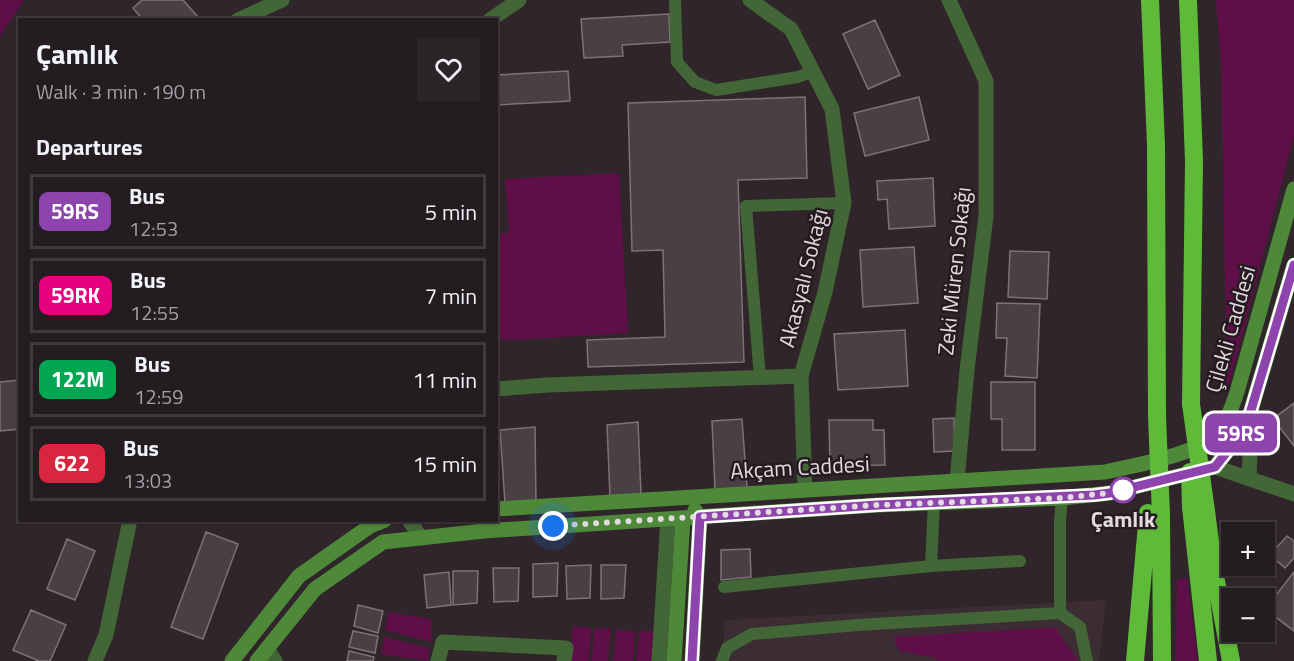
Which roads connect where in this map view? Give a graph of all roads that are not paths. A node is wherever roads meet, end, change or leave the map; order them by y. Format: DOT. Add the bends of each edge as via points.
graph roads {
  1 [pos="282,0"];
  2 [pos="519,0"];
  3 [pos="675,0"];
  4 [pos="750,0"];
  5 [pos="950,0"];
  6 [pos="1150,0"];
  7 [pos="1188,0"];
  8 [pos="242,18"];
  9 [pos="493,18"];
  10 [pos="813,71"];
  11 [pos="1294,189"];
  12 [pos="844,203"];
  13 [pos="1294,265"];
  14 [pos="801,376"];
  15 [pos="760,377"];
  16 [pos="498,388"];
  17 [pos="1249,417"];
  18 [pos="1215,467"];
  19 [pos="1105,472"];
  20 [pos="1249,479"];
  21 [pos="957,481"];
  22 [pos="806,489"];
  23 [pos="1294,494"];
  24 [pos="685,497"];
  25 [pos="1062,498"];
  26 [pos="934,503"];
  27 [pos="498,509"];
  28 [pos="1198,509"];
  29 [pos="1154,514"];
  30 [pos="700,517"];
  31 [pos="676,518"];
  32 [pos="130,522"];
  33 [pos="410,522"];
  34 [pos="369,523"];
  35 [pos="421,538"];
  36 [pos="1020,561"];
  37 [pos="931,566"];
  38 [pos="724,586"];
  39 [pos="1060,613"];
  40 [pos="267,657"];
  41 [pos="95,661"];
  42 [pos="232,661"];
  43 [pos="438,661"];
  44 [pos="564,661"];
  45 [pos="659,661"];
  46 [pos="674,661"];
  47 [pos="692,661"];
  48 [pos="722,661"];
  49 [pos="1087,661"];
  50 [pos="1135,661"];
  51 [pos="1162,661"];
  52 [pos="1208,661"];
  53 [pos="1231,661"];
  1 -- 8 [label="street"];
  2 -- 9 [label="street"];
  3 -- 10 [label="lane" via="677,62 695,82 716,90 798,77"];
  4 -- 10 [label="street, Akasyalı Sokağı" via="791,29"];
  5 -- 21 [label="street, Zeki Müren Sokağı" via="986,81 986,216"];
  6 -- 29 [label="highway, bridge" via="1156,145"];
  7 -- 28 [label="highway, bridge" via="1194,161 1189,438"];
  10 -- 12 [label="street, Akasyalı Sokağı" via="832,109"];
  11 -- 19 [label="main road, Çilekli Caddesi" via="1237,392 1229,415 1215,436 1186,452"];
  12 -- 14 [label="street, Akasyalı Sokağı" via="825,292"];
  12 -- 15 [label="lane" via="746,206"];
  13 -- 17 [label="main road, Çilekli Caddesi"];
  14 -- 15 [label="street"];
  14 -- 22 [label="street, Akasyalı Sokağı"];
  15 -- 16 [label="street"];
  17 -- 18 [label="main road, Çilekli Caddesi"];
  17 -- 20 [label="street"];
  18 -- 20 [label="street"];
  18 -- 25 [label="main road, Akçam Caddesi" via="1110,493"];
  19 -- 21 [label="main road, Akçam Caddesi"];
  20 -- 23 [label="street"];
  21 -- 22 [label="main road, Akçam Caddesi"];
  22 -- 24 [label="main road, Akçam Caddesi"];
  24 -- 27 [label="main road, Akçam Caddesi"];
  24 -- 30 [label="main road"];
  25 -- 26 [label="main road, Akçam Caddesi"];
  25 -- 39 [label="lane"];
  26 -- 30 [label="main road, Akçam Caddesi"];
  26 -- 37 [label="lane"];
  28 -- 52 [label="highway"];
  28 -- 53 [label="highway"];
  29 -- 50 [label="highway"];
  29 -- 51 [label="highway"];
  30 -- 31 [label="main road, Akçam Caddesi"];
  30 -- 47 [label="main road"];
  31 -- 35 [label="main road"];
  31 -- 45 [label="street"];
  31 -- 46 [label="main road"];
  32 -- 41 [label="street" via="106,635"];
  33 -- 35 [label="street"];
  34 -- 42 [label="main road" via="299,576"];
  35 -- 40 [label="main road" via="383,542 315,589"];
  36 -- 37 [label="lane"];
  37 -- 38 [label="lane"];
  39 -- 48 [label="lane" via="752,634 727,648"];
  39 -- 49 [label="lane" via="1080,627"];
  43 -- 44 [label="street" via="443,642 566,648"];
}
